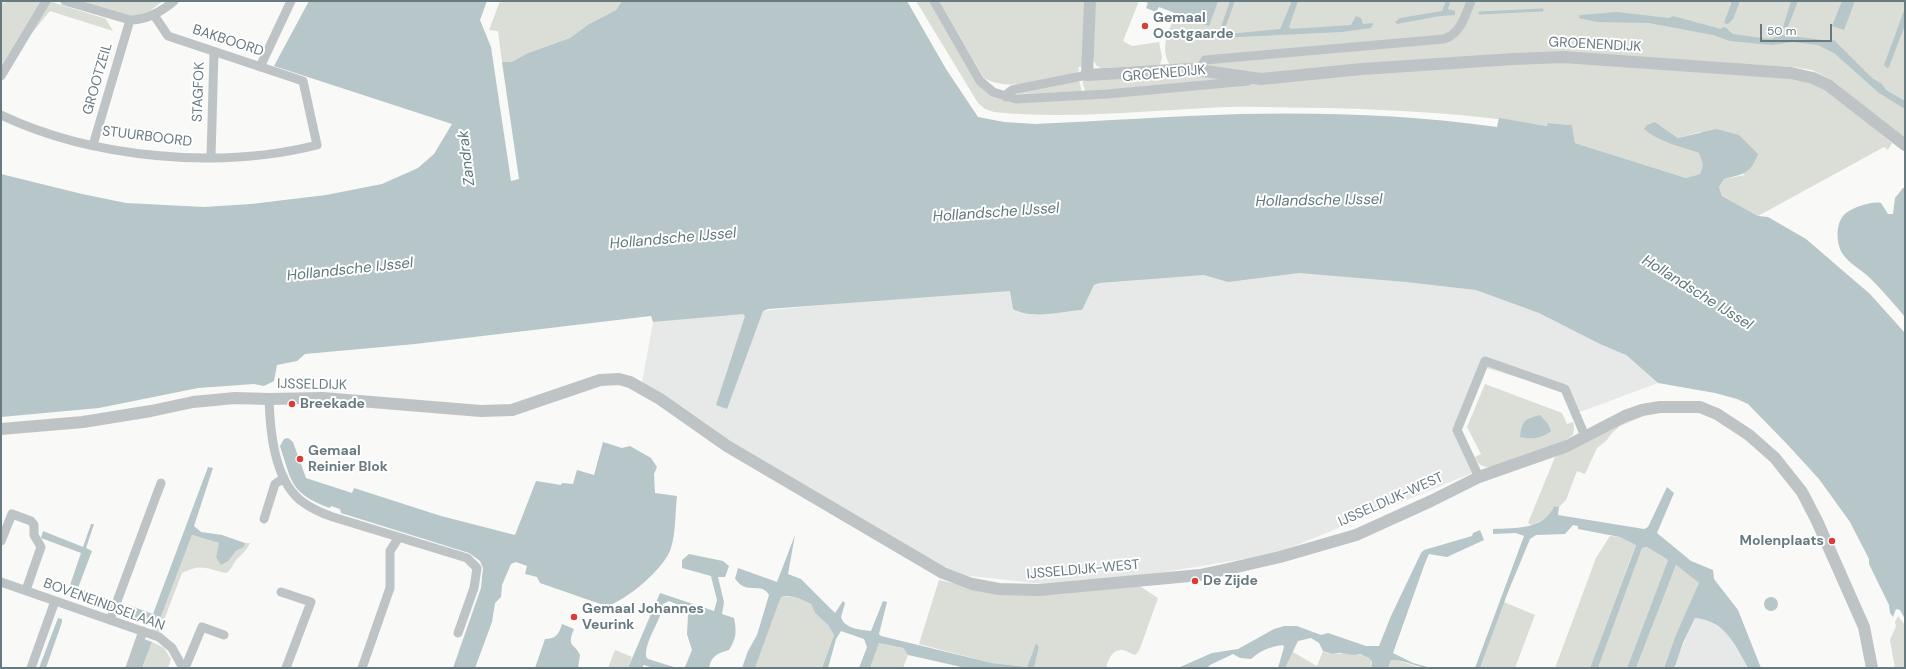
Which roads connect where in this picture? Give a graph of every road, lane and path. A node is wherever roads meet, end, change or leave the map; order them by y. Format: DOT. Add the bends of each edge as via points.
graph roads {
  1 [pos="46,1"];
  2 [pos="65,1"];
  3 [pos="174,1"];
  4 [pos="290,1"];
  5 [pos="934,1"];
  6 [pos="1090,1"];
  7 [pos="1471,1"];
  8 [pos="154,15"];
  9 [pos="130,20"];
  10 [pos="214,52"];
  11 [pos="260,67"];
  12 [pos="1199,70"];
  13 [pos="1087,75"];
  14 [pos="1,76"];
  15 [pos="1261,79"];
  16 [pos="1006,97"];
  17 [pos="1,115"];
  18 [pos="93,145"];
  19 [pos="317,145"];
  20 [pos="1905,145"];
  21 [pos="211,157"];
  22 [pos="619,379"];
  23 [pos="269,399"];
  24 [pos="1,429"];
  25 [pos="1585,436"];
  26 [pos="1479,477"];
  27 [pos="284,478"];
  28 [pos="161,482"];
  29 [pos="264,520"];
  30 [pos="399,537"];
  31 [pos="1,541"];
  32 [pos="1,582"];
  33 [pos="26,590"];
  34 [pos="281,592"];
  35 [pos="55,601"];
  36 [pos="110,620"];
  37 [pos="143,631"];
  38 [pos="458,633"];
  39 [pos="224,635"];
  40 [pos="32,668"];
  41 [pos="130,668"];
  42 [pos="184,668"];
  43 [pos="286,668"];
  44 [pos="362,668"];
  45 [pos="1872,668"];
  1 -- 14 [label="street"];
  2 -- 9 [label="street"];
  3 -- 8 [label="street"];
  4 -- 11 [label="street"];
  5 -- 16 [label="street, GROENEDIJK" via="980,82 993,92"];
  6 -- 13 [label="street"];
  7 -- 12 [label="street, GROENEDIJK" via="1458,30 1444,39 1205,60"];
  8 -- 9 [label="street" via="141,20"];
  8 -- 10 [label="street, BAKBOORD" via="168,36"];
  9 -- 18 [label="street, GROOTZEIL"];
  10 -- 11 [label="street, BAKBOORD"];
  10 -- 21 [label="street, STAGFOK"];
  11 -- 19 [label="street, BAKBOORD" via="303,81"];
  12 -- 13 [label="street, GROENEDIJK" via="1172,69"];
  12 -- 15 [label="street, GROENEDIJK"];
  13 -- 16 [label="street, GROENEDIJK" via="1012,90"];
  15 -- 16 [label="street, GROENEDIJK" via="1107,94 1016,99"];
  15 -- 20 [label="street, GROENENDIJK" via="1370,68 1563,57 1791,73 1813,78 1828,85"];
  17 -- 18 [label="street, STUURBOORD" via="14,122"];
  18 -- 21 [label="street, STUURBOORD" via="158,156"];
  19 -- 21 [label="street, STUURBOORD" via="265,154"];
  22 -- 23 [label="street, IJSSELDIJK" via="600,380 512,410 481,411 323,398"];
  22 -- 26 [label="street, IJSSELDIJK-WEST" via="630,382 660,399 724,444 943,573 972,584 1019,590 1059,589 1200,575 1265,560 1356,535"];
  23 -- 24 [label="street, IJSSELDIJK" via="236,398 193,402 83,422"];
  23 -- 27 [label="street" via="273,435"];
  25 -- 26 [label="street, IJSSELDIJK-WEST" via="1549,453"];
  25 -- 26 [label="street" via="1565,389 1485,361 1457,430"];
  25 -- 45 [label="street, IJSSELDIJK-WEST" via="1642,410 1689,406 1700,407 1717,414 1749,435 1789,475 1809,505 1864,627"];
  27 -- 29 [label="street" via="275,484"];
  27 -- 30 [label="street" via="299,500 318,512"];
  28 -- 36 [label="street"];
  30 -- 38 [label="street" via="467,558 478,568 474,588"];
  30 -- 44 [label="street" via="390,551 390,588"];
  31 -- 33 [label="street, BOVENEINDSELAAN" via="12,514 31,521 34,525 34,535 40,547"];
  32 -- 33 [label="street, BOVENEINDSELAAN"];
  33 -- 35 [label="street, BOVENEINDSELAAN"];
  34 -- 43 [label="street" via="311,602"];
  35 -- 36 [label="street, BOVENEINDSELAAN"];
  35 -- 40 [label="street"];
  36 -- 37 [label="street, BOVENEINDSELAAN"];
  37 -- 41 [label="street"];
  37 -- 42 [label="street, BOVENEINDSELAAN" via="159,637 172,648"];
  39 -- 42 [label="street, BOVENEINDSELAAN" via="202,627"];
}
